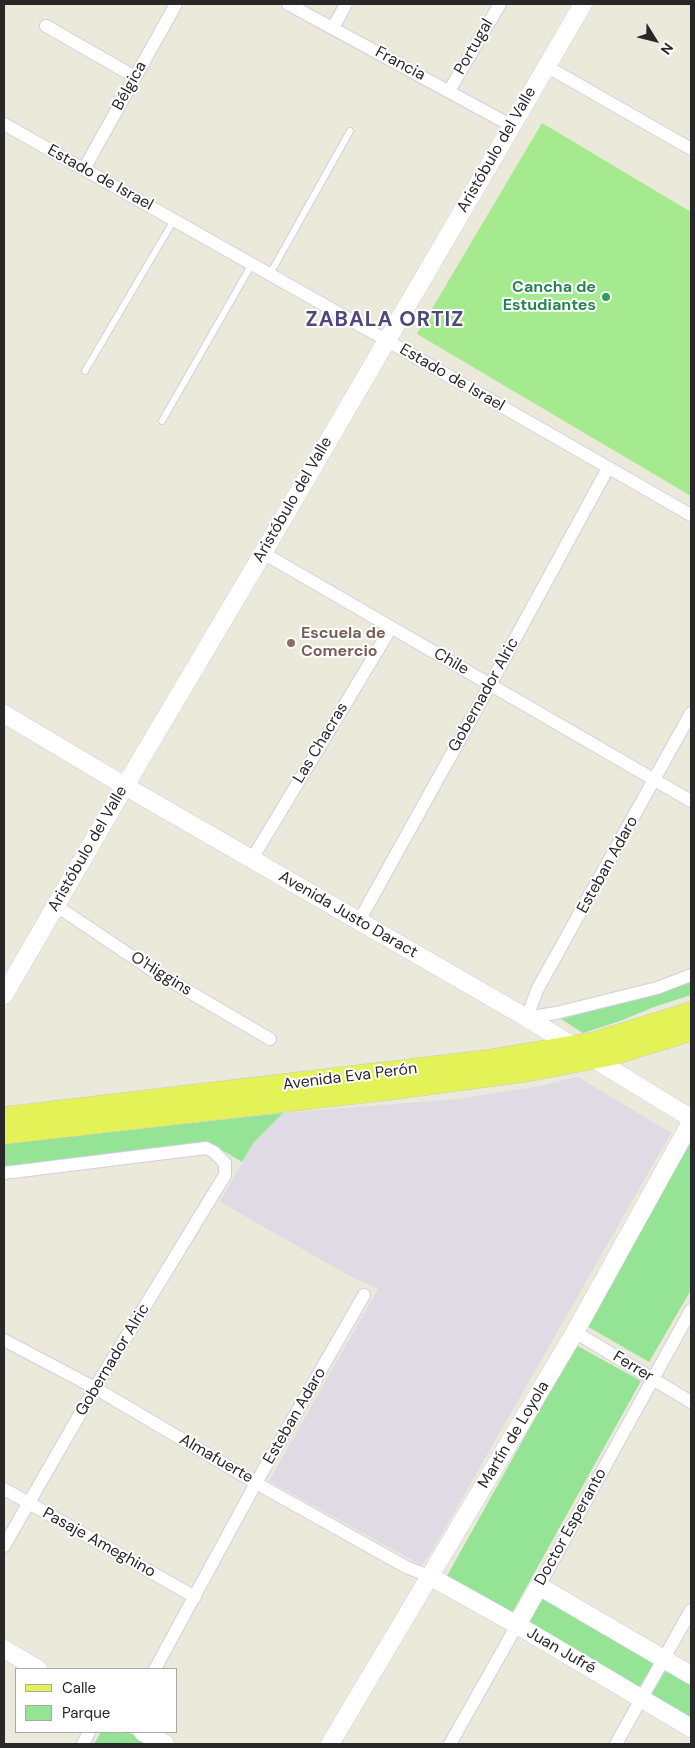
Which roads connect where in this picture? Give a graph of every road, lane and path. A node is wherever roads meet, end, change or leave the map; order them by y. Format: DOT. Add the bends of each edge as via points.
graph roads {
  1 [pos="176,4"];
  2 [pos="288,4"];
  3 [pos="346,4"];
  4 [pos="500,4"];
  5 [pos="582,4"];
  6 [pos="46,26"];
  7 [pos="333,28"];
  8 [pos="546,66"];
  9 [pos="135,77"];
  10 [pos="449,91"];
  11 [pos="4,124"];
  12 [pos="512,126"];
  13 [pos="350,132"];
  14 [pos="691,149"];
  15 [pos="84,169"];
  16 [pos="174,220"];
  17 [pos="252,264"];
  18 [pos="270,274"];
  19 [pos="386,340"];
  20 [pos="84,372"];
  21 [pos="162,421"];
  22 [pos="608,468"];
  23 [pos="691,515"];
  24 [pos="263,553"];
  25 [pos="390,628"];
  26 [pos="490,685"];
  27 [pos="691,713"];
  28 [pos="4,714"];
  29 [pos="655,780"];
  30 [pos="125,786"];
  31 [pos="691,801"];
  32 [pos="252,859"];
  33 [pos="56,905"];
  34 [pos="359,921"];
  35 [pos="691,975"];
  36 [pos="4,996"];
  37 [pos="691,1012"];
  38 [pos="527,1018"];
  39 [pos="691,1031"];
  40 [pos="270,1039"];
  41 [pos="571,1046"];
  42 [pos="592,1058"];
  43 [pos="4,1117"];
  44 [pos="691,1118"];
  45 [pos="691,1122"];
  46 [pos="4,1134"];
  47 [pos="4,1173"];
  48 [pos="364,1295"];
  49 [pos="691,1310"];
  50 [pos="575,1332"];
  51 [pos="4,1340"];
  52 [pos="653,1380"];
  53 [pos="95,1388"];
  54 [pos="691,1402"];
  55 [pos="256,1483"];
  56 [pos="4,1489"];
  57 [pos="29,1503"];
  58 [pos="4,1546"];
  59 [pos="429,1576"];
  60 [pos="539,1586"];
  61 [pos="195,1597"];
  62 [pos="691,1610"];
  63 [pos="517,1626"];
  64 [pos="4,1649"];
  65 [pos="664,1659"];
  66 [pos="36,1668"];
  67 [pos="156,1668"];
  68 [pos="691,1675"];
  69 [pos="642,1698"];
  70 [pos="691,1728"];
  71 [pos="89,1733"];
  72 [pos="145,1733"];
  73 [pos="82,1744"];
  74 [pos="165,1744"];
  75 [pos="330,1744"];
  76 [pos="450,1744"];
  77 [pos="616,1744"];
  1 -- 9 [label="street, Bélgica"];
  2 -- 7 [label="street, Francia"];
  3 -- 7 [label="street"];
  4 -- 10 [label="street, Portugal"];
  5 -- 8 [label="main road, Aristóbulo del Valle"];
  6 -- 9 [label="street"];
  7 -- 10 [label="street, Francia"];
  8 -- 12 [label="main road, Aristóbulo del Valle"];
  8 -- 14 [label="street"];
  9 -- 15 [label="street, Bélgica"];
  10 -- 12 [label="street, Francia"];
  11 -- 15 [label="street, Estado de Israel"];
  12 -- 19 [label="main road, Aristóbulo del Valle"];
  13 -- 18 [label="lane"];
  15 -- 16 [label="street, Estado de Israel"];
  16 -- 17 [label="street, Estado de Israel"];
  16 -- 20 [label="lane"];
  17 -- 18 [label="street, Estado de Israel"];
  17 -- 21 [label="lane"];
  18 -- 19 [label="street, Estado de Israel"];
  19 -- 22 [label="street, Estado de Israel"];
  19 -- 24 [label="main road, Aristóbulo del Valle"];
  22 -- 23 [label="street, Estado de Israel"];
  22 -- 26 [label="street, Gobernador Alric"];
  24 -- 25 [label="street, Chile"];
  24 -- 30 [label="main road, Aristóbulo del Valle"];
  25 -- 26 [label="street, Chile"];
  25 -- 32 [label="street, Las Chacras"];
  26 -- 29 [label="street, Chile"];
  26 -- 34 [label="street, Gobernador Alric"];
  27 -- 29 [label="street, Esteban Adaro"];
  28 -- 30 [label="main road, Avenida Justo Daract"];
  29 -- 31 [label="street, Chile"];
  29 -- 38 [label="street, Esteban Adaro" via="537,990"];
  30 -- 32 [label="main road, Avenida Justo Daract"];
  30 -- 33 [label="main road, Aristóbulo del Valle"];
  32 -- 34 [label="main road, Avenida Justo Daract"];
  33 -- 36 [label="main road, Aristóbulo del Valle"];
  33 -- 40 [label="street, O'Higgins" via="152,970"];
  34 -- 38 [label="main road, Avenida Justo Daract"];
  35 -- 38 [label="street" via="657,988"];
  37 -- 41 [label="main road, Avenida Eva Perón"];
  38 -- 41 [label="main road, Avenida Justo Daract"];
  39 -- 42 [label="main road, Avenida Eva Perón" via="614,1055"];
  41 -- 42 [label="main road, Avenida Justo Daract"];
  41 -- 43 [label="main road, Avenida Eva Perón" via="478,1062"];
  42 -- 44 [label="main road, Avenida Justo Daract"];
  42 -- 46 [label="main road, Avenida Eva Perón" via="496,1076"];
  45 -- 50 [label="main road, Martín de Loyola"];
  47 -- 53 [label="street, Gobernador Alric" via="206,1148 225,1162 225,1175"];
  48 -- 55 [label="street, Esteban Adaro"];
  49 -- 52 [label="street, Doctor Esperanto"];
  50 -- 52 [label="street, Ferrer"];
  50 -- 59 [label="main road, Martín de Loyola"];
  51 -- 53 [label="street, Almafuerte"];
  52 -- 54 [label="street, Ferrer"];
  52 -- 60 [label="street, Doctor Esperanto"];
  53 -- 55 [label="street, Almafuerte"];
  53 -- 57 [label="street, Gobernador Alric"];
  55 -- 59 [label="street, Almafuerte" via="406,1568"];
  55 -- 61 [label="street, Esteban Adaro"];
  56 -- 57 [label="street, Pasaje Ameghino"];
  57 -- 58 [label="street, Gobernador Alric"];
  57 -- 61 [label="street, Pasaje Ameghino"];
  59 -- 63 [label="main road, Juan Jufré"];
  59 -- 75 [label="main road, Martín de Loyola"];
  60 -- 63 [label="main road, Doctor Esperanto"];
  60 -- 65 [label="main road"];
  61 -- 67 [label="street, Esteban Adaro"];
  62 -- 65 [label="street"];
  63 -- 69 [label="main road, Juan Jufré"];
  63 -- 76 [label="street, Doctor Esperanto"];
  64 -- 66 [label="main road"];
  65 -- 68 [label="main road"];
  65 -- 69 [label="street"];
  69 -- 70 [label="main road, Juan Jufré"];
  69 -- 77 [label="street"];
  71 -- 73 [label="street"];
  72 -- 74 [label="main road"];
}
